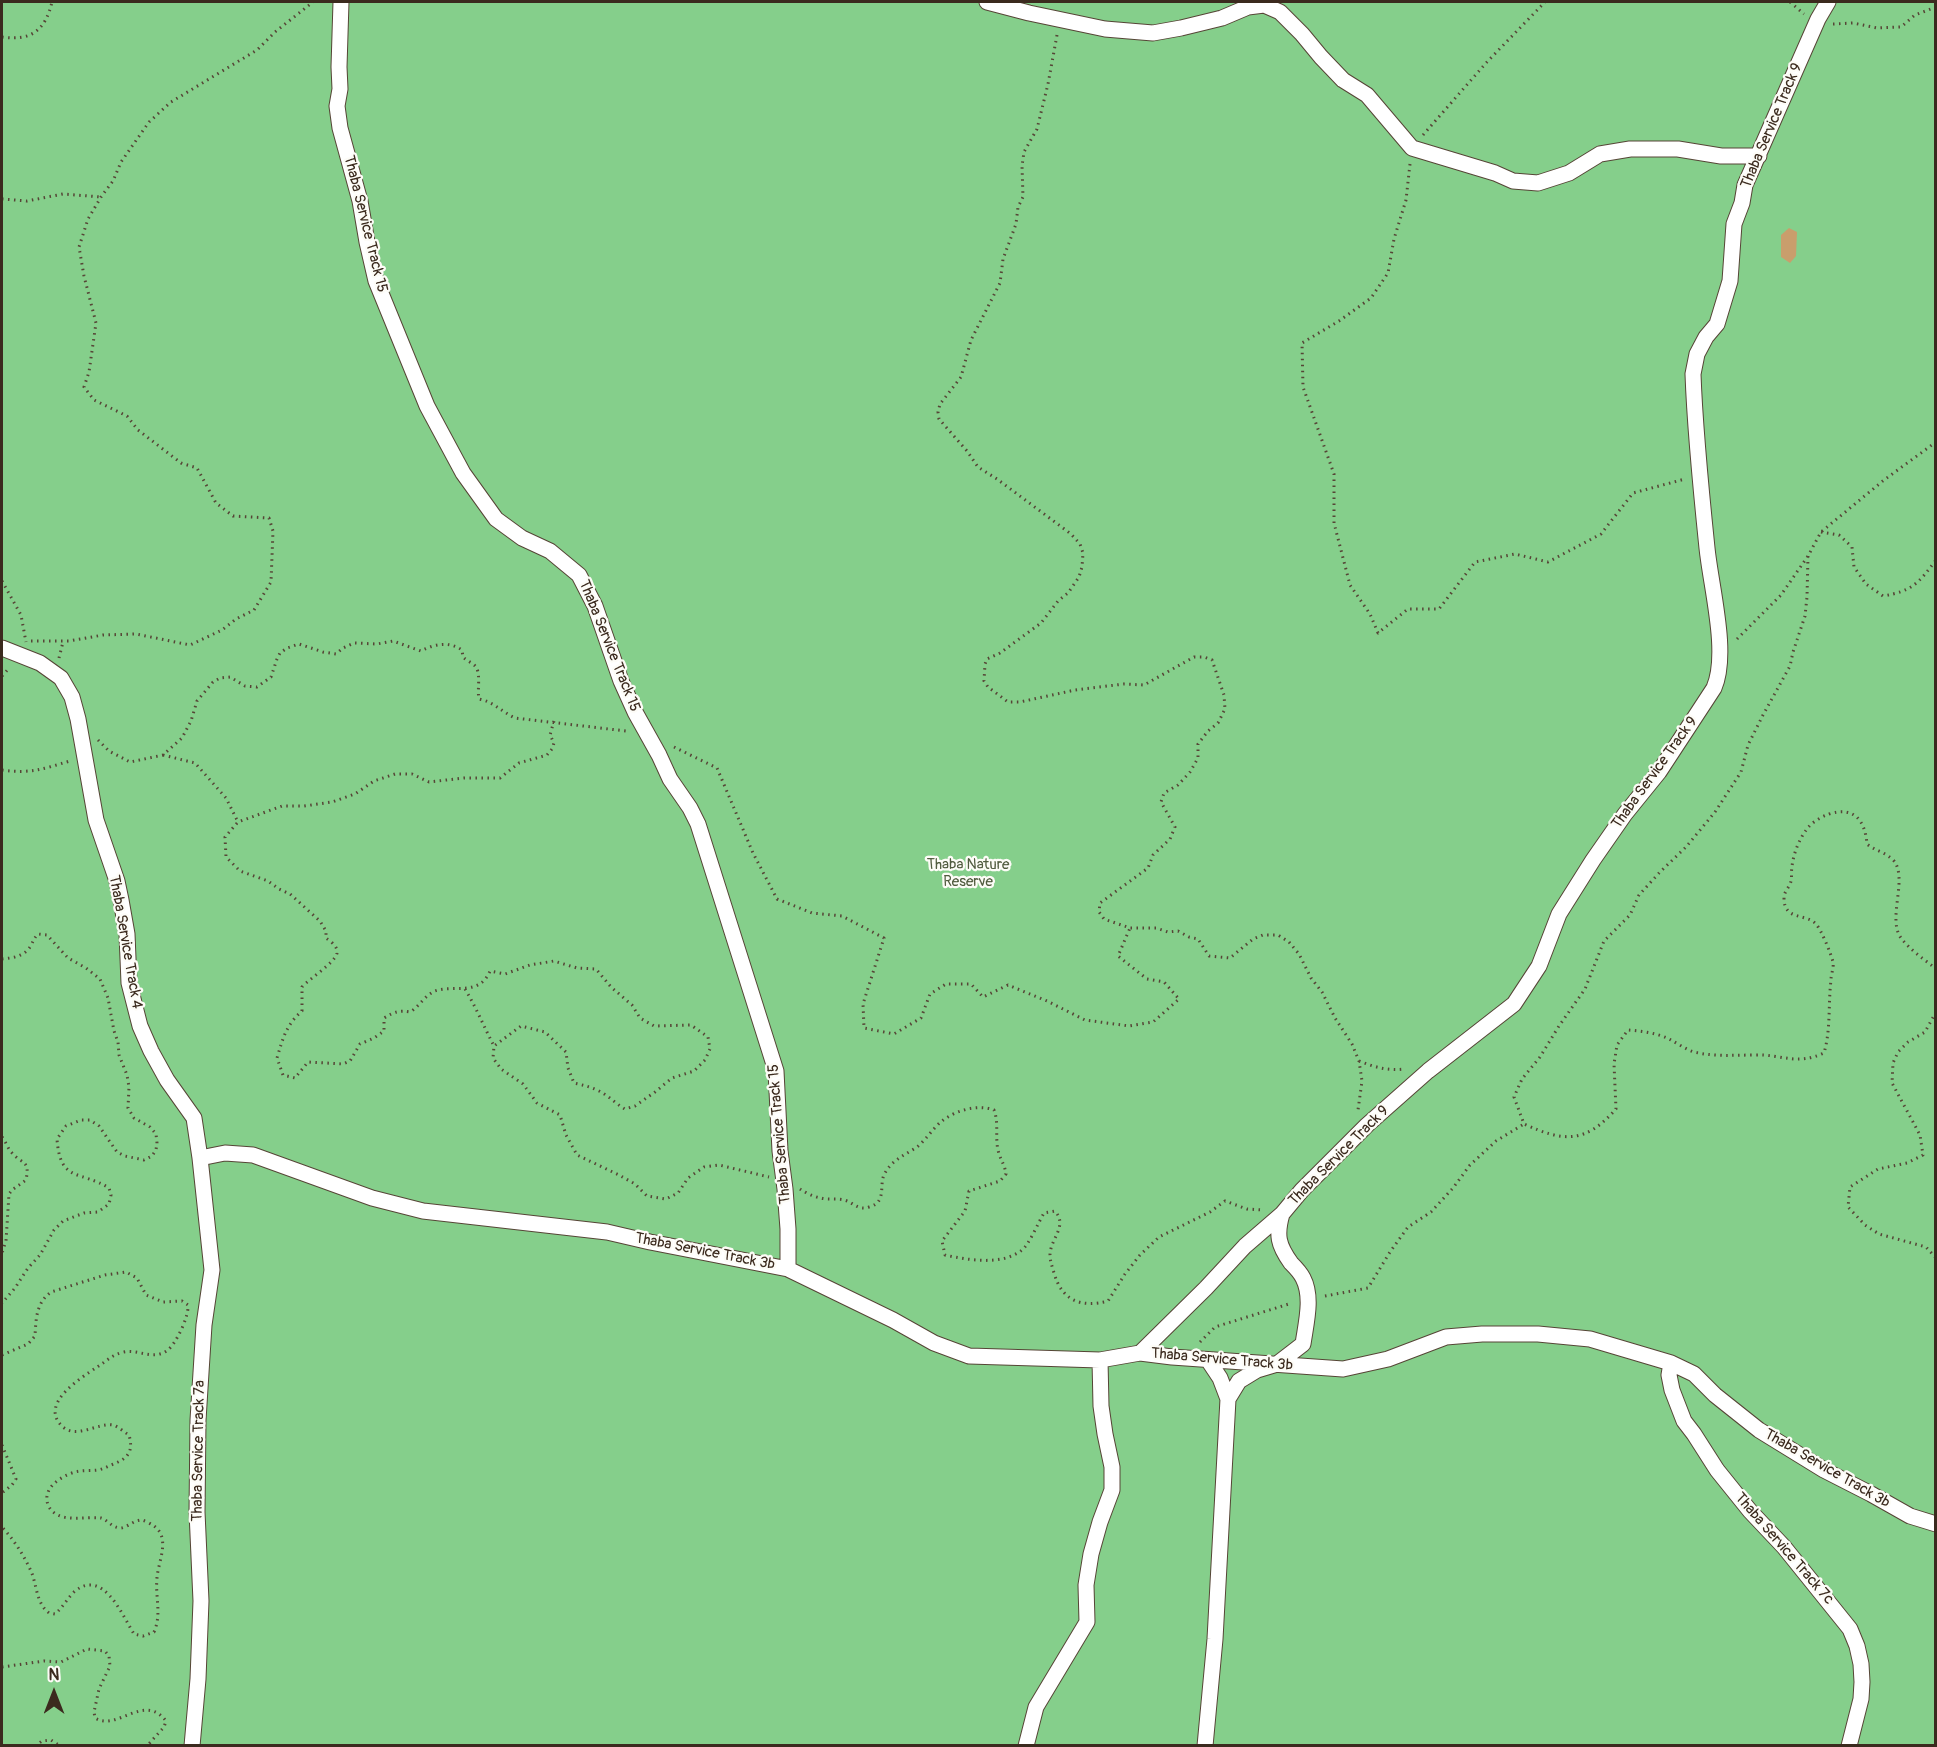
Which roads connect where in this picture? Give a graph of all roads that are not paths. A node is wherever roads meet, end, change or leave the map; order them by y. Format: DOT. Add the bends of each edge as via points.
graph roads {
  1 [pos="341,2"];
  2 [pos="987,2"];
  3 [pos="1828,2"];
  4 [pos="1759,156"];
  5 [pos="2,648"];
  6 [pos="200,1158"];
  7 [pos="1282,1214"];
  8 [pos="788,1269"];
  9 [pos="1140,1353"];
  10 [pos="1100,1360"];
  11 [pos="1208,1360"];
  12 [pos="1671,1363"];
  13 [pos="1277,1364"];
  14 [pos="1228,1399"];
  15 [pos="1935,1524"];
  16 [pos="192,1746"];
  17 [pos="1026,1746"];
  18 [pos="1205,1746"];
  19 [pos="1849,1746"];
  1 -- 8 [label="street, Thaba Service Track 15" via="337,106 340,128 376,280 428,406 463,473 496,519 522,538 550,551 579,574 595,606 621,681 670,780 698,824 776,1071"];
  2 -- 4 [label="street" via="1106,29 1153,33 1264,4 1280,12 1343,80 1367,95 1412,148 1513,182 1538,183 1569,173 1600,154 1630,149"];
  3 -- 4 [label="street, Thaba Service Track 9"];
  4 -- 7 [label="street, Thaba Service Track 9" via="1745,185 1734,224 1730,281 1724,303 1717,324 1697,354 1693,374 1707,549 1721,653 1714,688 1659,772 1593,860 1559,914 1539,966 1514,1004 1428,1071 1356,1136"];
  5 -- 6 [label="street, Thaba Service Track 4" via="40,663 61,678 72,697 96,820 121,900 129,983 140,1026 167,1080 194,1118"];
  6 -- 8 [label="street, Thaba Service Track 3b" via="253,1155 372,1198 423,1211 607,1232"];
  6 -- 16 [label="street, Thaba Service Track 7a" via="212,1270 198,1420 196,1512 201,1601"];
  7 -- 9 [label="street, Thaba Service Track 9" via="1245,1246"];
  7 -- 13 [label="street" via="1277,1230 1280,1245 1303,1277 1308,1316 1303,1344"];
  8 -- 10 [label="street, Thaba Service Track 3b" via="934,1343 969,1356"];
  9 -- 10 [label="street, Thaba Service Track 3b"];
  9 -- 11 [label="street, Thaba Service Track 3b"];
  10 -- 17 [label="street" via="1101,1406 1112,1490 1091,1554 1086,1585 1087,1622 1036,1707"];
  11 -- 13 [label="street, Thaba Service Track 3b"];
  11 -- 14 [label="street"];
  12 -- 13 [label="street, Thaba Service Track 3b" via="1590,1339 1482,1334 1446,1337 1388,1359 1343,1369"];
  12 -- 15 [label="street, Thaba Service Track 3b" via="1694,1374 1759,1430 1824,1470 1910,1516"];
  12 -- 19 [label="street, Thaba Service Track 7c" via="1672,1390 1684,1421 1716,1470 1850,1629 1857,1646 1862,1682"];
  13 -- 14 [label="street" via="1239,1381"];
  14 -- 18 [label="street"];
}
